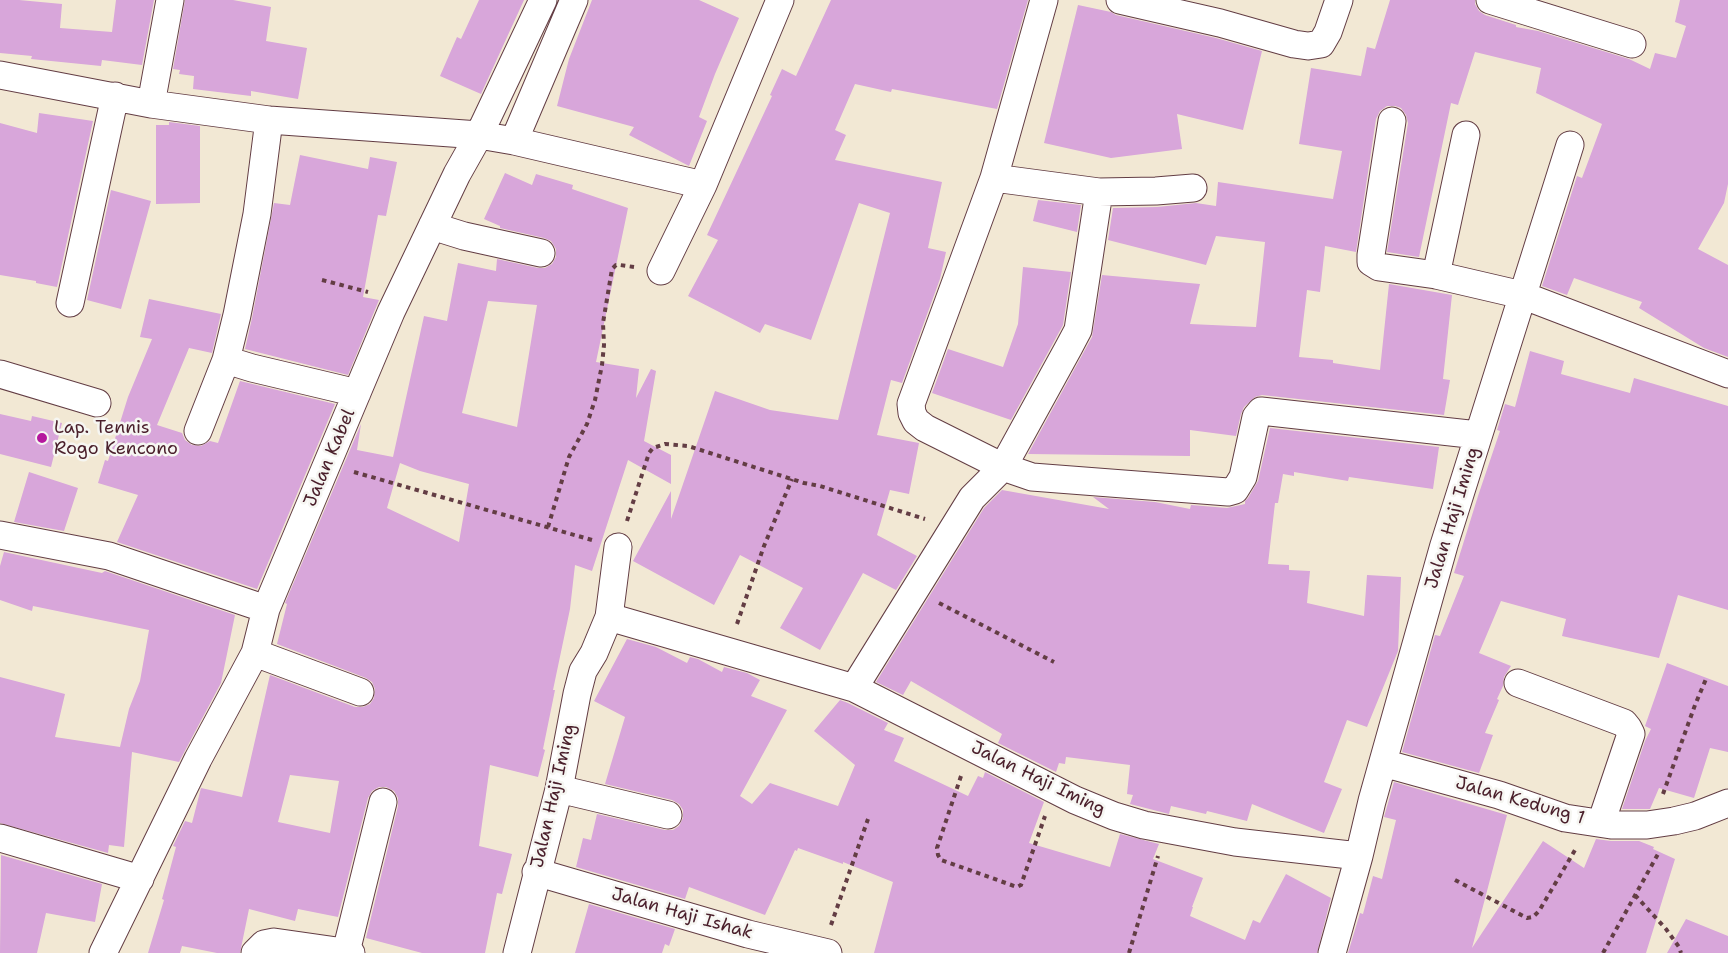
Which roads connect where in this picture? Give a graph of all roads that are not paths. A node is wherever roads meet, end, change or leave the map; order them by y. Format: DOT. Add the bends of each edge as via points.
graph roads {
  1 [pos="170,0"];
  2 [pos="543,0"];
  3 [pos="574,0"];
  4 [pos="780,0"];
  5 [pos="1044,0"];
  6 [pos="1120,0"];
  7 [pos="1339,0"];
  8 [pos="1490,0"];
  9 [pos="1223,12"];
  10 [pos="1632,44"];
  11 [pos="0,75"];
  12 [pos="115,96"];
  13 [pos="151,104"];
  14 [pos="269,120"];
  15 [pos="1392,121"];
  16 [pos="479,135"];
  17 [pos="1466,135"];
  18 [pos="514,141"];
  19 [pos="1569,145"];
  20 [pos="994,178"];
  21 [pos="703,185"];
  22 [pos="1193,188"];
  23 [pos="1099,192"];
  24 [pos="432,226"];
  25 [pos="541,254"];
  26 [pos="661,271"];
  27 [pos="1436,275"];
  28 [pos="1522,295"];
  29 [pos="70,303"];
  30 [pos="226,360"];
  31 [pos="0,374"];
  32 [pos="1728,374"];
  33 [pos="357,393"];
  34 [pos="97,403"];
  35 [pos="198,431"];
  36 [pos="1478,435"];
  37 [pos="1003,467"];
  38 [pos="0,534"];
  39 [pos="618,547"];
  40 [pos="266,609"];
  41 [pos="609,617"];
  42 [pos="255,653"];
  43 [pos="1518,683"];
  44 [pos="854,688"];
  45 [pos="360,692"];
  46 [pos="1383,763"];
  47 [pos="559,789"];
  48 [pos="382,802"];
  49 [pos="1728,803"];
  50 [pos="668,815"];
  51 [pos="1593,822"];
  52 [pos="0,838"];
  53 [pos="1359,856"];
  54 [pos="536,872"];
  55 [pos="141,879"];
  56 [pos="349,952"];
  57 [pos="826,952"];
  58 [pos="103,953"];
  59 [pos="255,953"];
  60 [pos="517,953"];
  61 [pos="1332,953"];
  1 -- 13 [label="street"];
  2 -- 16 [label="street, Jalan Kabel"];
  3 -- 18 [label="street"];
  4 -- 21 [label="street"];
  5 -- 20 [label="street"];
  6 -- 9 [label="street"];
  7 -- 9 [label="street" via="1321,45 1294,44"];
  8 -- 10 [label="street"];
  11 -- 12 [label="street"];
  12 -- 13 [label="street"];
  12 -- 29 [label="street"];
  13 -- 14 [label="street"];
  14 -- 16 [label="street"];
  14 -- 30 [label="street" via="257,214"];
  15 -- 27 [label="street" via="1371,262 1379,267"];
  16 -- 18 [label="street"];
  16 -- 24 [label="street, Jalan Kabel"];
  17 -- 27 [label="street"];
  18 -- 21 [label="street"];
  19 -- 28 [label="street, Jalan Haji Iming"];
  20 -- 23 [label="street"];
  20 -- 37 [label="street" via="911,404 916,421 925,428"];
  21 -- 26 [label="street"];
  22 -- 23 [label="street"];
  23 -- 37 [label="street" via="1078,330"];
  24 -- 25 [label="street"];
  24 -- 33 [label="street, Jalan Kabel"];
  27 -- 28 [label="street"];
  28 -- 32 [label="street"];
  28 -- 36 [label="street, Jalan Haji Iming"];
  30 -- 33 [label="street"];
  30 -- 35 [label="street"];
  31 -- 34 [label="street"];
  33 -- 40 [label="street, Jalan Kabel"];
  36 -- 37 [label="street" via="1261,411 1256,417 1243,477 1228,492 1032,477"];
  36 -- 46 [label="street, Jalan Haji Iming"];
  37 -- 44 [label="street" via="972,498"];
  38 -- 40 [label="street" via="109,556"];
  39 -- 41 [label="street"];
  40 -- 42 [label="street, Jalan Kabel"];
  41 -- 44 [label="street, Jalan Haji Iming"];
  41 -- 47 [label="street, Jalan Haji Iming" via="583,671"];
  42 -- 45 [label="street"];
  42 -- 55 [label="street, Jalan Kabel" via="198,759"];
  43 -- 51 [label="street" via="1624,723 1628,728 1631,734"];
  44 -- 53 [label="street, Jalan Haji Iming" via="1054,790 1114,816 1235,842"];
  46 -- 51 [label="street, Jalan Kedung 1" via="1565,818"];
  46 -- 53 [label="street, Jalan Haji Iming"];
  47 -- 50 [label="street"];
  47 -- 54 [label="street, Jalan Haji Iming"];
  48 -- 56 [label="street"];
  49 -- 51 [label="street, Jalan Kedung 1" via="1665,822"];
  52 -- 55 [label="street"];
  53 -- 61 [label="street"];
  54 -- 57 [label="street, Jalan Haji Ishak" via="748,934"];
  54 -- 60 [label="street, Jalan Haji Iming"];
  55 -- 58 [label="street, Jalan Kabel"];
  56 -- 59 [label="street" via="274,942 264,944"];
}
